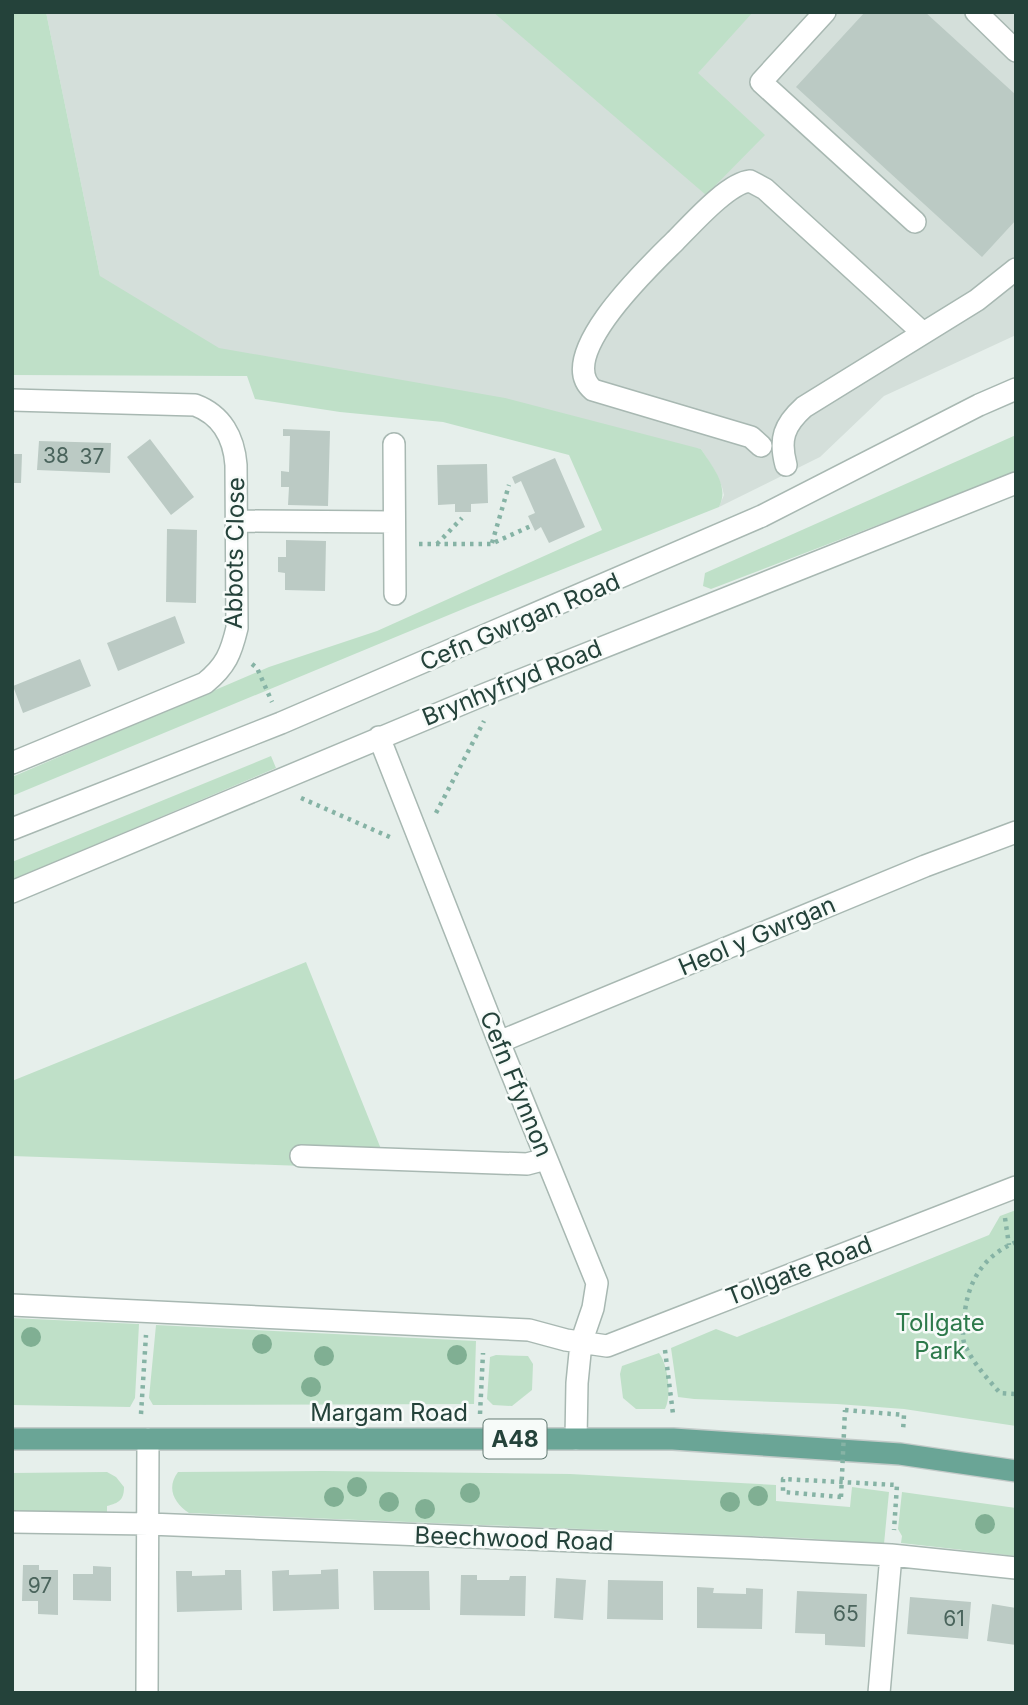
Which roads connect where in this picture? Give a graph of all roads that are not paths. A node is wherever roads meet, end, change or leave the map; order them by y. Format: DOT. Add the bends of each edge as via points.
graph roads {
  1 [pos="825,12"];
  2 [pos="976,12"];
  3 [pos="1016,51"];
  4 [pos="915,222"];
  5 [pos="1016,269"];
  6 [pos="923,333"];
  7 [pos="1016,389"];
  8 [pos="12,400"];
  9 [pos="394,444"];
  10 [pos="761,446"];
  11 [pos="786,466"];
  12 [pos="1016,483"];
  13 [pos="236,521"];
  14 [pos="394,522"];
  15 [pos="395,594"];
  16 [pos="379,737"];
  17 [pos="12,763"];
  18 [pos="12,829"];
  19 [pos="1016,832"];
  20 [pos="12,892"];
  21 [pos="499,1042"];
  22 [pos="301,1156"];
  23 [pos="546,1159"];
  24 [pos="1016,1186"];
  25 [pos="12,1305"];
  26 [pos="581,1343"];
  27 [pos="12,1439"];
  28 [pos="144,1439"];
  29 [pos="576,1439"];
  30 [pos="1016,1471"];
  31 [pos="12,1522"];
  32 [pos="149,1524"];
  33 [pos="891,1555"];
  34 [pos="1016,1568"];
  35 [pos="147,1693"];
  36 [pos="879,1693"];
  1 -- 4 [label="street" via="761,82"];
  2 -- 3 [label="street"];
  5 -- 6 [label="street"];
  6 -- 10 [label="street" via="765,189 750,181 739,184 691,225 605,317 587,352 583,373 593,390 741,434"];
  6 -- 11 [label="street" via="792,418 783,434"];
  7 -- 18 [label="street, Cefn Gwrgan Road" via="762,516 329,703"];
  8 -- 13 [label="street, Abbots Close" via="195,405 209,410 235,448"];
  9 -- 14 [label="street"];
  12 -- 16 [label="street, Brynhyfryd Road"];
  13 -- 14 [label="street"];
  13 -- 17 [label="street, Abbots Close" via="237,628 231,652 219,672 194,688"];
  14 -- 15 [label="street"];
  16 -- 20 [label="street, Brynhyfryd Road"];
  16 -- 21 [label="street, Cefn Ffynnon"];
  19 -- 21 [label="street, Heol y Gwrgan"];
  21 -- 23 [label="street, Cefn Ffynnon"];
  22 -- 23 [label="street" via="527,1164"];
  23 -- 26 [label="street, Cefn Ffynnon" via="597,1283"];
  24 -- 26 [label="street, Tollgate Road" via="607,1346"];
  25 -- 26 [label="street" via="529,1330"];
  26 -- 29 [label="street, Cefn Ffynnon"];
  27 -- 28 [label="main road, Margam Road / A48"];
  28 -- 29 [label="main road, Margam Road / A48"];
  28 -- 32 [label="street"];
  29 -- 30 [label="main road, Margam Road / A48" via="673,1439 900,1454"];
  31 -- 32 [label="street, Beechwood Road"];
  32 -- 33 [label="street, Beechwood Road"];
  32 -- 35 [label="street"];
  33 -- 34 [label="street, Beechwood Road"];
  33 -- 36 [label="street"];
}
